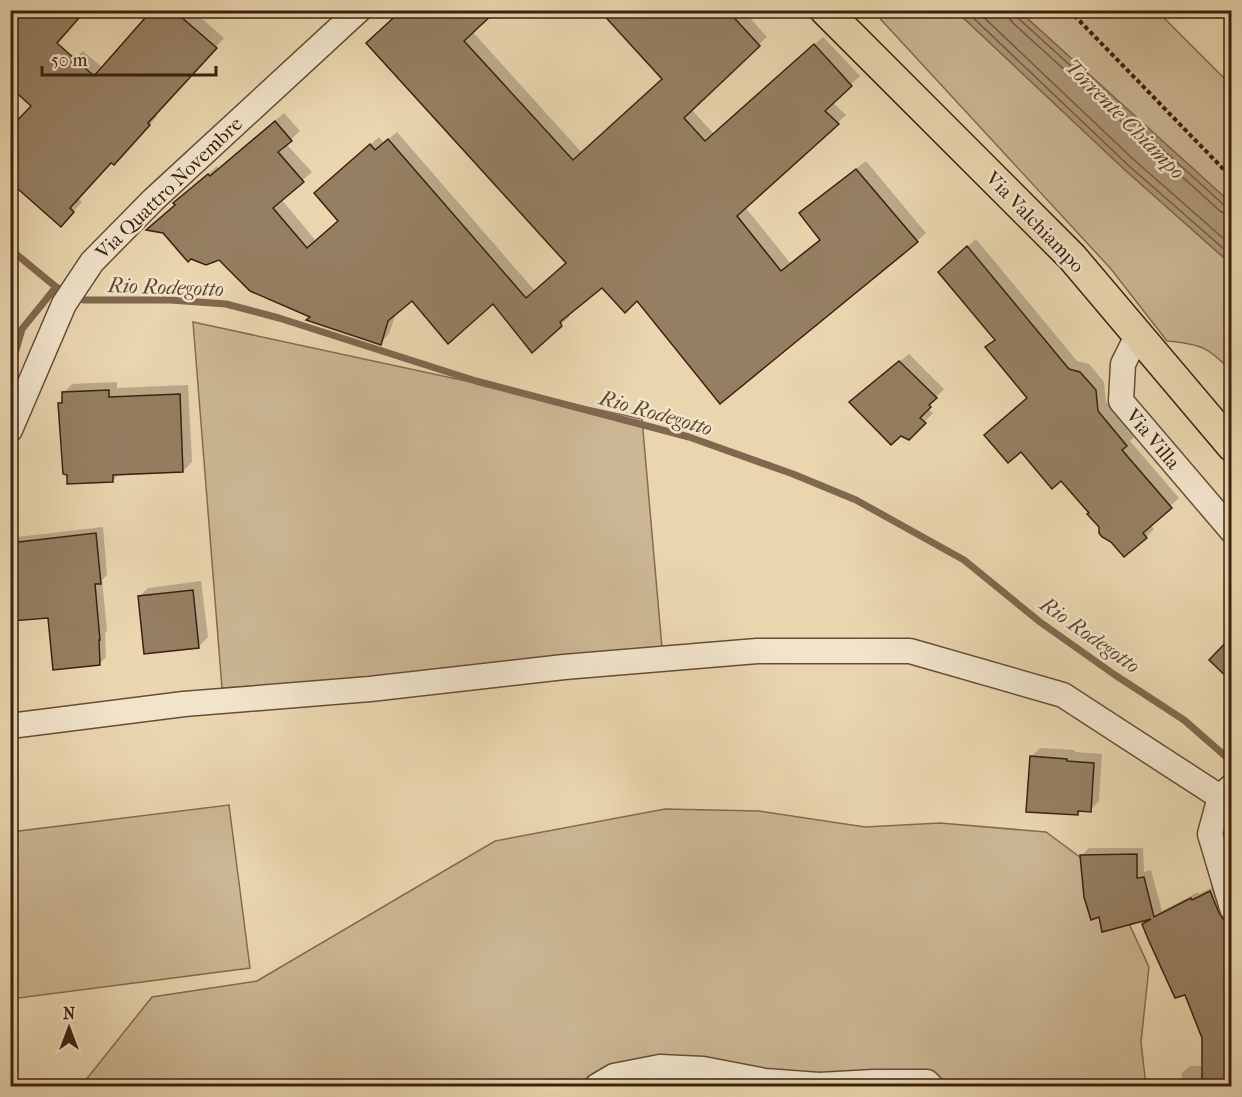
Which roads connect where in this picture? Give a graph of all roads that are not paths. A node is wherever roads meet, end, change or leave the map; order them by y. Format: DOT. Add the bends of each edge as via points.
graph roads {
  1 [pos="359,10"];
  2 [pos="825,10"];
  3 [pos="1138,334"];
  4 [pos="10,430"];
  5 [pos="1232,446"];
  6 [pos="1232,531"];
  7 [pos="10,726"];
  8 [pos="1226,791"];
  9 [pos="1232,908"];
  10 [pos="597,1086"];
  11 [pos="931,1086"];
  1 -- 4 [label="street, Via Quattro Novembre" via="153,200 92,262 64,304"];
  2 -- 3 [label="main road, Via Valchiampo" via="1072,257"];
  3 -- 5 [label="main road, Via Valchiampo"];
  3 -- 6 [label="street, Via Villa" via="1123,364 1120,401"];
  7 -- 8 [label="street" via="184,704 564,666 757,651 910,651 1063,695"];
  8 -- 9 [label="street" via="1210,834"];
  10 -- 11 [label="street" via="614,1076 660,1067 703,1069 765,1081 927,1082"];
}
